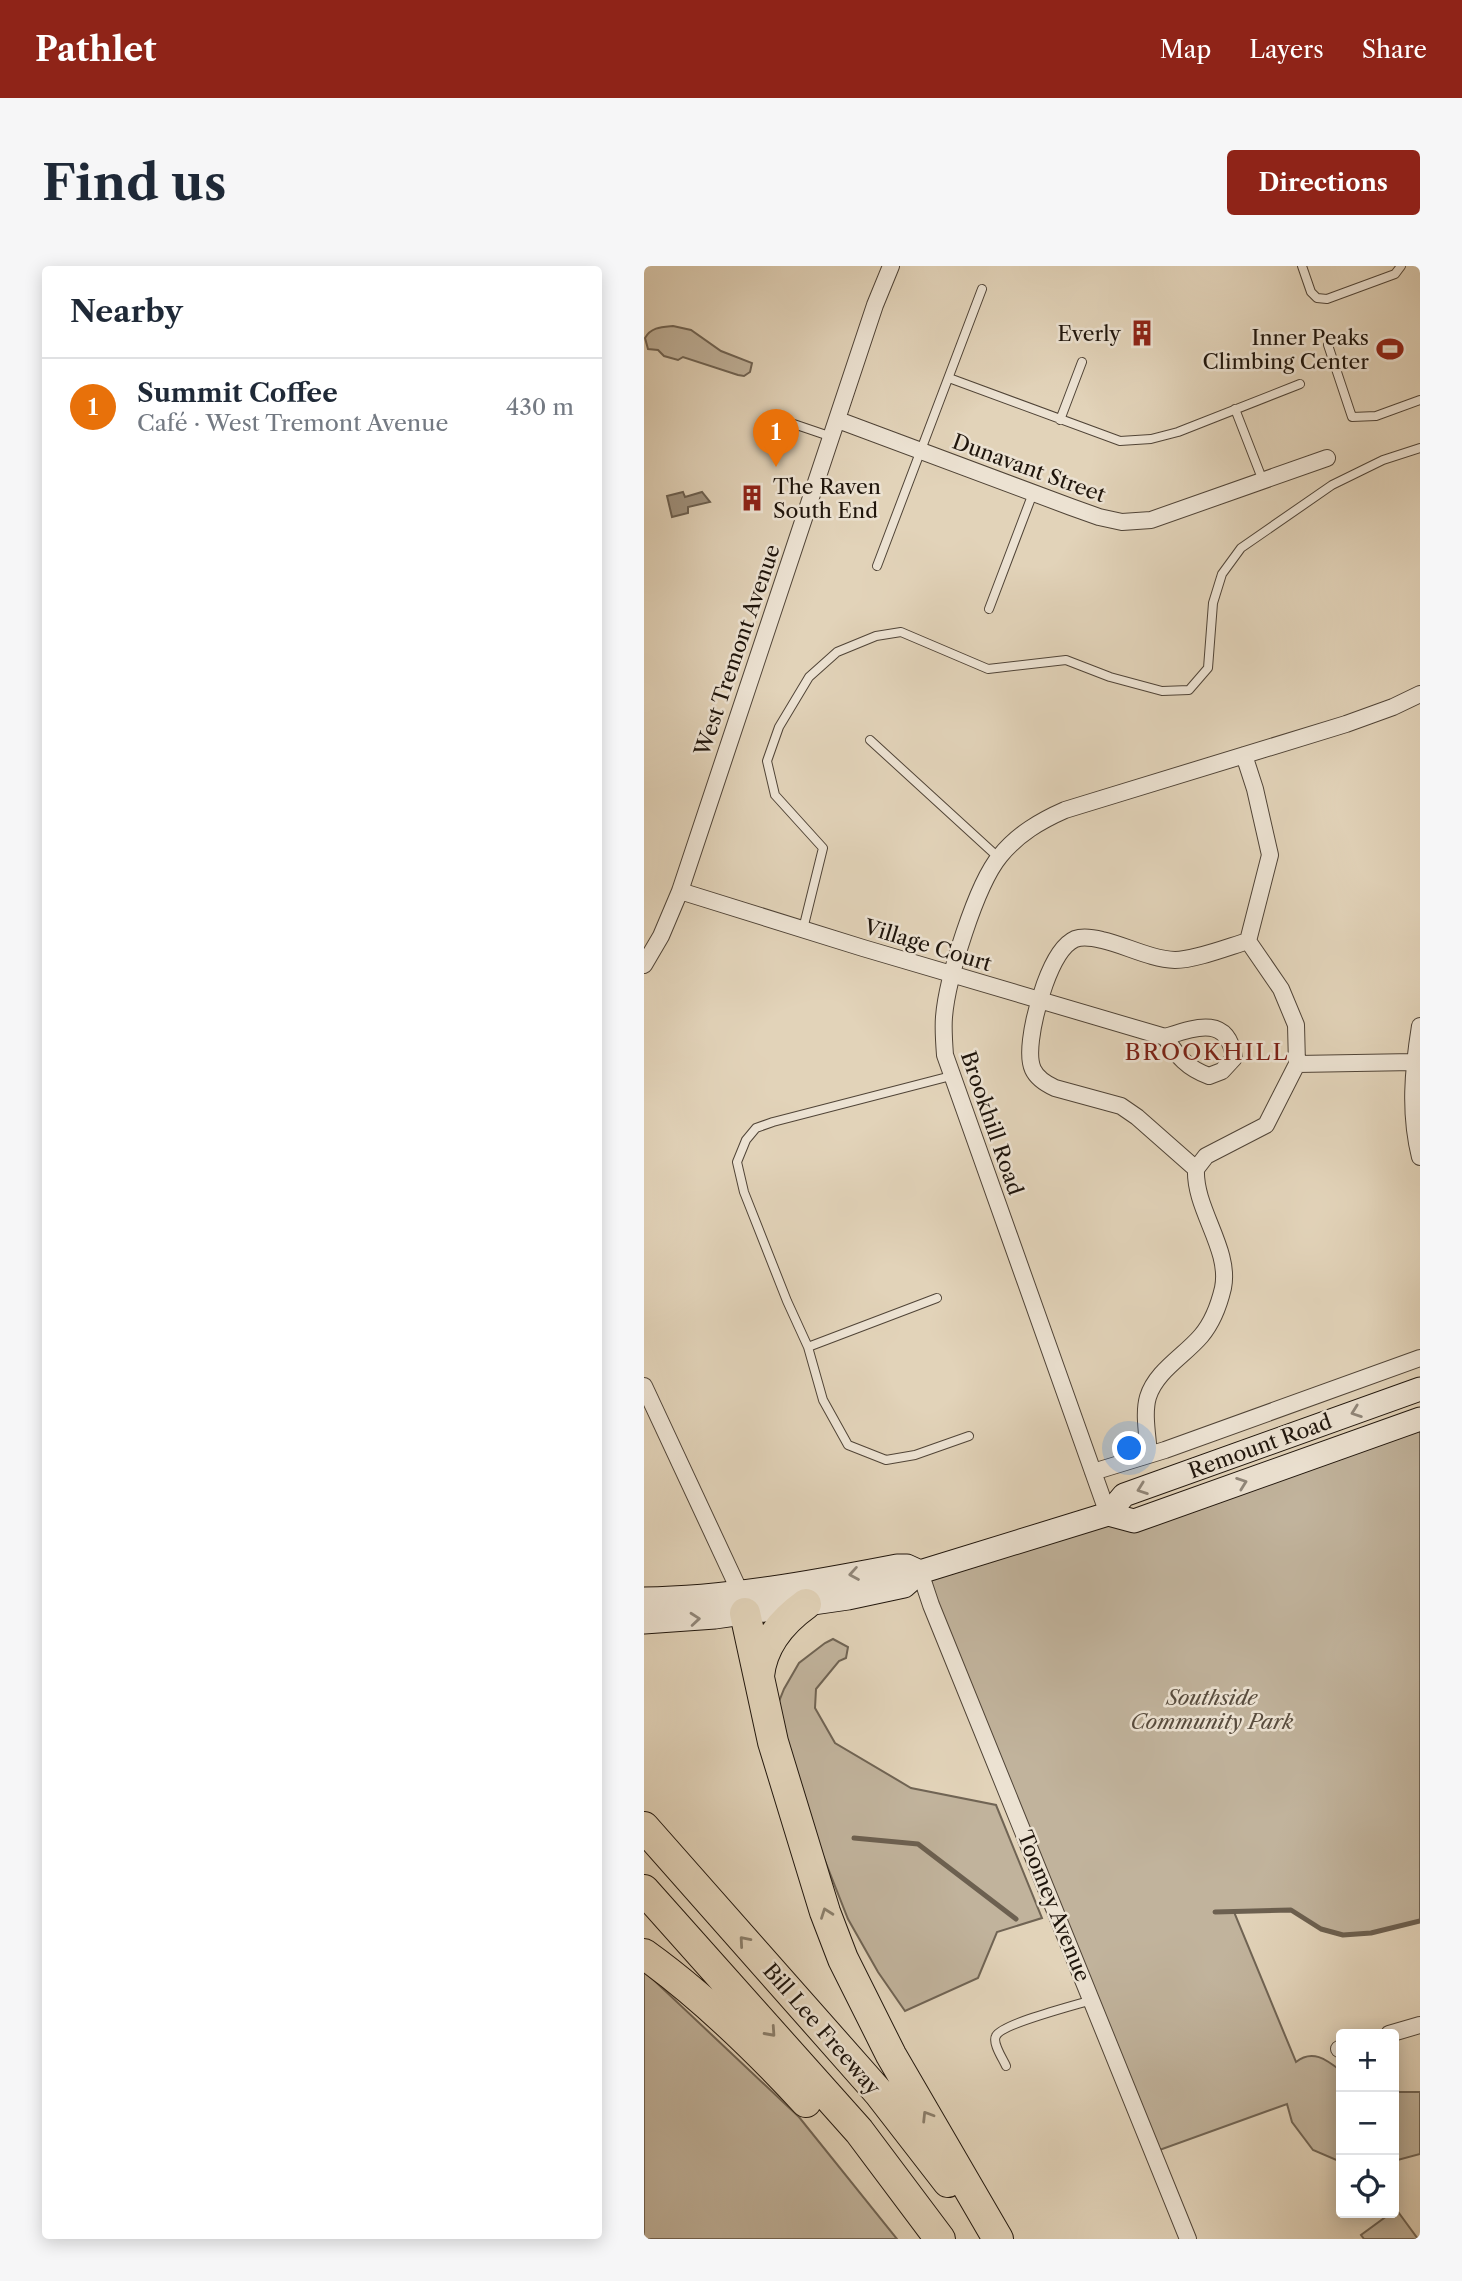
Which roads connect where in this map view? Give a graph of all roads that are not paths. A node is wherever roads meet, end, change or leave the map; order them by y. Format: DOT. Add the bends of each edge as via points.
graph roads {
  1 [pos="891,266"];
  2 [pos="1302,266"];
  3 [pos="1401,266"];
  4 [pos="982,289"];
  5 [pos="1328,345"];
  6 [pos="1083,362"];
  7 [pos="949,378"];
  8 [pos="1300,384"];
  9 [pos="1420,400"];
  10 [pos="1235,409"];
  11 [pos="779,419"];
  12 [pos="838,420"];
  13 [pos="1060,420"];
  14 [pos="832,437"];
  15 [pos="1420,448"];
  16 [pos="922,450"];
  17 [pos="1327,458"];
  18 [pos="1263,481"];
  19 [pos="1033,493"];
  20 [pos="877,566"];
  21 [pos="989,609"];
  22 [pos="1420,694"];
  23 [pos="870,740"];
  24 [pos="1244,755"];
  25 [pos="999,858"];
  26 [pos="680,891"];
  27 [pos="803,929"];
  28 [pos="1248,941"];
  29 [pos="644,965"];
  30 [pos="953,974"];
  31 [pos="1040,1000"];
  32 [pos="1420,1026"];
  33 [pos="1164,1037"];
  34 [pos="1415,1062"];
  35 [pos="1297,1064"];
  36 [pos="951,1076"];
  37 [pos="1420,1157"];
  38 [pos="1196,1169"];
  39 [pos="937,1298"];
  40 [pos="808,1347"];
  41 [pos="1420,1358"];
  42 [pos="1420,1389"];
  43 [pos="646,1394"];
  44 [pos="1420,1419"];
  45 [pos="970,1436"];
  46 [pos="1149,1455"];
  47 [pos="1093,1472"];
  48 [pos="1108,1514"];
  49 [pos="920,1572"];
  50 [pos="644,1599"];
  51 [pos="742,1602"];
  52 [pos="806,1604"];
  53 [pos="644,1622"];
  54 [pos="759,1680"];
  55 [pos="644,1827"];
  56 [pos="644,1890"];
  57 [pos="644,1954"];
  58 [pos="1092,2000"];
  59 [pos="1420,2025"];
  60 [pos="1399,2031"];
  61 [pos="1006,2066"];
  62 [pos="930,2239"];
  63 [pos="940,2239"];
  64 [pos="990,2239"];
  65 [pos="998,2239"];
  66 [pos="1188,2239"];
  1 -- 12 [label="street, West Tremont Avenue"];
  2 -- 3 [label="lane" via="1311,292 1327,299 1395,274"];
  4 -- 7 [label="lane"];
  5 -- 9 [label="lane" via="1352,417 1376,416"];
  6 -- 13 [label="lane"];
  7 -- 13 [label="lane"];
  7 -- 16 [label="lane"];
  8 -- 10 [label="lane"];
  10 -- 13 [label="lane" via="1138,442 1120,442"];
  10 -- 18 [label="lane"];
  11 -- 14 [label="lane"];
  12 -- 14 [label="street, West Tremont Avenue"];
  12 -- 16 [label="street, Dunavant Street"];
  14 -- 26 [label="street, West Tremont Avenue"];
  15 -- 27 [label="lane" via="1332,485 1241,548 1222,574 1213,603 1208,668 1189,691 1162,691 1066,660 988,670 901,632 876,636 837,652 809,677 779,727 767,761 775,795 823,848"];
  16 -- 19 [label="street, Dunavant Street"];
  16 -- 20 [label="lane"];
  17 -- 18 [label="street, Dunavant Street"];
  18 -- 19 [label="street, Dunavant Street" via="1151,520 1122,522"];
  19 -- 21 [label="lane"];
  22 -- 24 [label="street, Brookhill Road" via="1346,724"];
  23 -- 25 [label="lane"];
  24 -- 25 [label="street, Brookhill Road" via="1065,810 1031,828"];
  24 -- 28 [label="street" via="1270,855"];
  25 -- 30 [label="street, Brookhill Road" via="981,888"];
  26 -- 27 [label="street, Village Court"];
  26 -- 29 [label="street, West Tremont Avenue"];
  27 -- 30 [label="street, Village Court"];
  28 -- 31 [label="street" via="1176,960 1100,939 1075,939 1055,961"];
  28 -- 35 [label="street" via="1281,989 1296,1025"];
  30 -- 31 [label="street, Village Court"];
  30 -- 36 [label="street, Brookhill Road" via="944,1017"];
  31 -- 33 [label="street, Village Court"];
  31 -- 38 [label="street" via="1030,1061 1037,1077 1055,1088 1121,1106"];
  32 -- 34 [label="street"];
  34 -- 35 [label="street"];
  34 -- 37 [label="street" via="1413,1107"];
  35 -- 38 [label="street" via="1266,1125 1206,1156"];
  36 -- 40 [label="lane" via="773,1122 757,1128 746,1140 737,1162 744,1192"];
  36 -- 47 [label="street, Brookhill Road"];
  38 -- 46 [label="street" via="1198,1190 1221,1258 1223,1289 1200,1337 1152,1387 1146,1415"];
  39 -- 40 [label="lane"];
  40 -- 45 [label="lane" via="823,1399 848,1445 886,1460"];
  41 -- 46 [label="street"];
  42 -- 48 [label="main road, Remount Road, one-way" via="1124,1495"];
  43 -- 51 [label="street"];
  48 -- 44 [label="main road, Remount Road, one-way" via="1134,1521"];
  46 -- 47 [label="street"];
  47 -- 48 [label="street, Brookhill Road"];
  48 -- 49 [label="main road, Remount Road"];
  49 -- 51 [label="main road, Remount Road, one-way" via="897,1566"];
  49 -- 52 [label="main road, Remount Road" via="900,1587"];
  49 -- 58 [label="street, Toomey Avenue"];
  50 -- 51 [label="main road, Remount Road" via="704,1596"];
  51 -- 52 [label="main road, Remount Road"];
  53 -- 51 [label="main road, Remount Road, one-way" via="691,1620"];
  51 -- 54 [label="highway"];
  52 -- 54 [label="highway" via="771,1640"];
  65 -- 54 [label="highway, one-way" via="897,2066 844,1959 794,1814"];
  64 -- 55 [label="highway, Bill Lee Freeway, one-way" via="879,2093"];
  56 -- 63 [label="highway, Bill Lee Freeway, one-way" via="859,2131"];
  57 -- 62 [label="highway" via="758,2050"];
  58 -- 61 [label="lane" via="1002,2029 995,2040"];
  58 -- 66 [label="street, Toomey Avenue"];
  59 -- 60 [label="street"];
}
